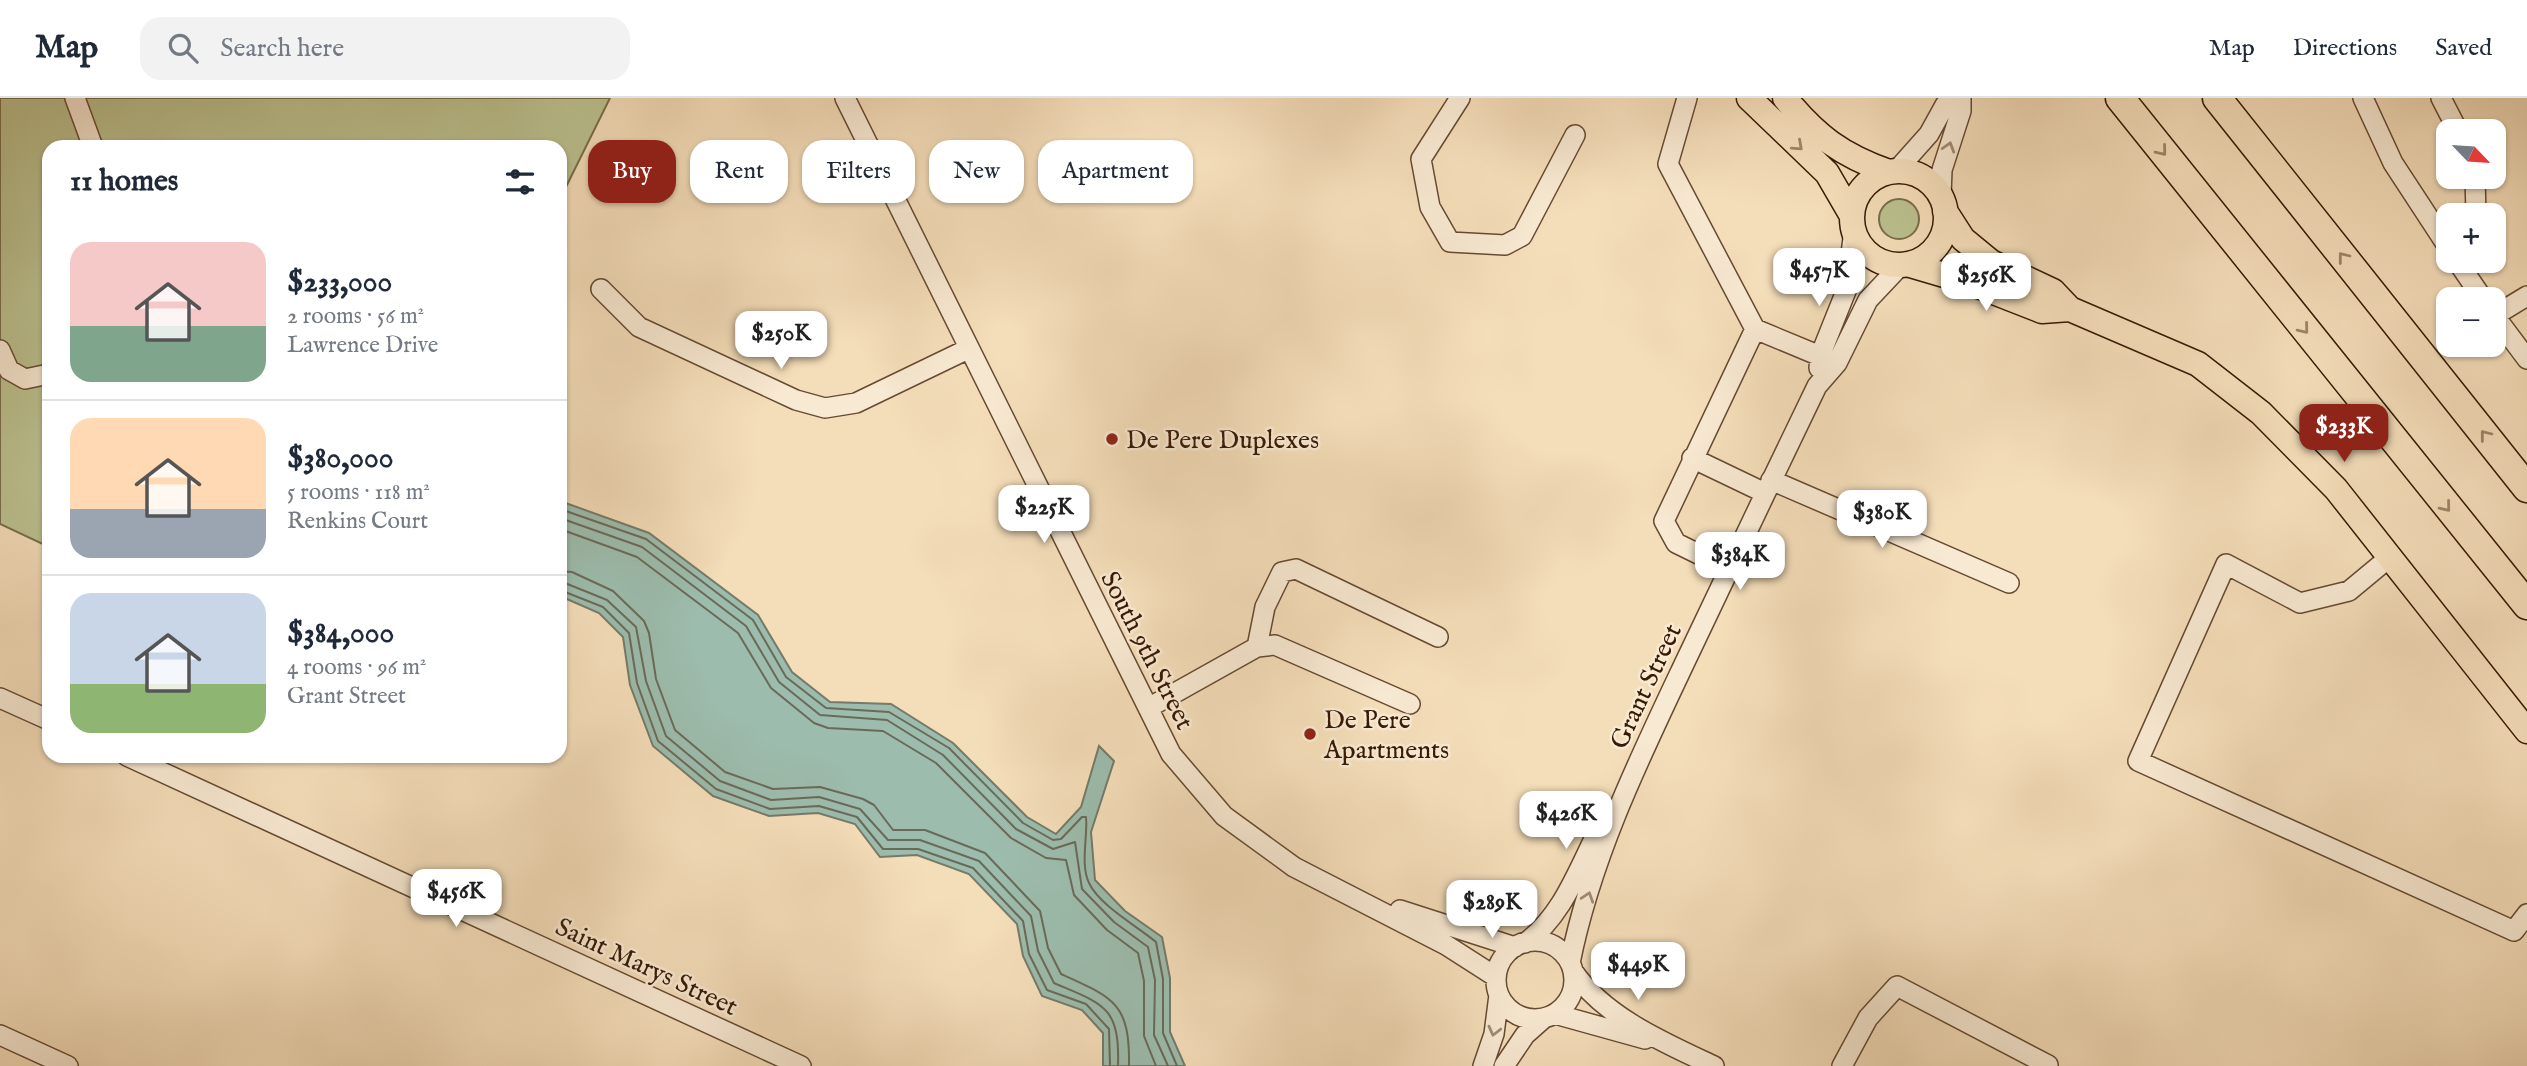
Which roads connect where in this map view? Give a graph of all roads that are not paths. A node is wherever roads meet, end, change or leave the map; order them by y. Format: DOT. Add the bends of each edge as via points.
graph roads {
  1 [pos="75,98"];
  2 [pos="845,98"];
  3 [pos="1460,98"];
  4 [pos="1687,98"];
  5 [pos="1749,98"];
  6 [pos="1785,98"];
  7 [pos="1953,98"];
  8 [pos="1961,98"];
  9 [pos="2120,98"];
  10 [pos="2217,98"];
  11 [pos="2362,98"];
  12 [pos="2441,98"];
  13 [pos="2452,119"];
  14 [pos="1575,135"];
  15 [pos="90,140"];
  16 [pos="1892,171"];
  17 [pos="1943,204"];
  18 [pos="1853,224"];
  19 [pos="2436,229"];
  20 [pos="1904,264"];
  21 [pos="601,289"];
  22 [pos="2527,296"];
  23 [pos="2506,308"];
  24 [pos="2070,309"];
  25 [pos="1755,329"];
  26 [pos="2506,331"];
  27 [pos="968,349"];
  28 [pos="0,350"];
  29 [pos="1820,356"];
  30 [pos="2527,359"];
  31 [pos="42,375"];
  32 [pos="1817,386"];
  33 [pos="1692,458"];
  34 [pos="1768,487"];
  35 [pos="2527,488"];
  36 [pos="2390,557"];
  37 [pos="1729,569"];
  38 [pos="2009,583"];
  39 [pos="2527,605"];
  40 [pos="1438,637"];
  41 [pos="1256,647"];
  42 [pos="0,698"];
  43 [pos="1410,704"];
  44 [pos="1148,708"];
  45 [pos="42,717"];
  46 [pos="2527,731"];
  47 [pos="142,763"];
  48 [pos="1628,782"];
  49 [pos="1352,894"];
  50 [pos="2527,914"];
  51 [pos="1520,945"];
  52 [pos="1572,967"];
  53 [pos="1497,986"];
  54 [pos="1549,1017"];
  55 [pos="0,1035"];
  56 [pos="1685,1052"];
  57 [pos="2048,1065"];
  58 [pos="68,1066"];
  59 [pos="801,1066"];
  60 [pos="1483,1066"];
  61 [pos="1504,1066"];
  62 [pos="1714,1066"];
  63 [pos="1842,1066"];
  1 -- 15 [label="street"];
  2 -- 27 [label="street, South 9th Street"];
  3 -- 14 [label="street" via="1421,159 1430,207 1450,242 1505,245 1522,236"];
  4 -- 25 [label="street" via="1668,164"];
  5 -- 18 [label="main road, one-way" via="1827,173"];
  6 -- 16 [label="main road" via="1817,135 1859,161"];
  7 -- 16 [label="street" via="1929,134"];
  17 -- 8 [label="street, one-way" via="1942,170"];
  9 -- 39 [label="highway, one-way"];
  35 -- 10 [label="highway, one-way"];
  11 -- 19 [label="street" via="2393,163"];
  12 -- 13 [label="street"];
  16 -- 17 [label="main road" via="1922,177"];
  16 -- 18 [label="main road" via="1863,188"];
  17 -- 20 [label="main road" via="1945,225 1936,245 1920,259"];
  17 -- 24 [label="main road" via="1963,239 1977,253 2053,291"];
  18 -- 20 [label="main road" via="1861,246 1872,256"];
  18 -- 29 [label="street, Grant Street" via="1846,291"];
  20 -- 24 [label="main road" via="1968,282 2042,311"];
  20 -- 32 [label="street, Grant Street" via="1868,300 1837,363"];
  21 -- 27 [label="street" via="639,327 796,400 825,408 856,403"];
  22 -- 23 [label="street"];
  24 -- 36 [label="main road" via="2197,364 2262,413 2336,489"];
  25 -- 29 [label="street"];
  25 -- 33 [label="street"];
  26 -- 30 [label="street"];
  27 -- 44 [label="street, South 9th Street"];
  28 -- 31 [label="street" via="9,370 25,379"];
  29 -- 32 [label="street, Grant Street"];
  32 -- 34 [label="street, Grant Street"];
  33 -- 34 [label="street"];
  33 -- 37 [label="street" via="1664,521 1676,543"];
  34 -- 37 [label="street, Grant Street"];
  34 -- 38 [label="street"];
  36 -- 46 [label="main road"];
  36 -- 50 [label="street" via="2349,591 2300,603 2226,564 2138,761 2514,931"];
  37 -- 48 [label="street, Grant Street"];
  40 -- 41 [label="street" via="1296,569 1282,572 1265,607"];
  41 -- 43 [label="street" via="1275,645"];
  41 -- 44 [label="street"];
  42 -- 45 [label="street"];
  44 -- 49 [label="street, South 9th Street" via="1171,754 1224,816 1294,867"];
  47 -- 59 [label="street, Saint Marys Street"];
  48 -- 51 [label="street, Grant Street" via="1558,908 1538,934"];
  52 -- 48 [label="street, Grant Street, one-way" via="1588,897"];
  49 -- 51 [label="street, South 9th Street"];
  49 -- 53 [label="street, South 9th Street" via="1446,945"];
  51 -- 52 [label="street" via="1556,947"];
  51 -- 53 [label="street, Grant Street" via="1499,965"];
  52 -- 54 [label="street, Grant Street" via="1570,998"];
  52 -- 56 [label="street" via="1596,999"];
  53 -- 54 [label="street" via="1516,1014"];
  53 -- 60 [label="street, Grant Street, one-way" via="1496,1026"];
  54 -- 56 [label="street" via="1596,1024"];
  54 -- 61 [label="street, Grant Street" via="1525,1035"];
  55 -- 58 [label="street"];
  56 -- 62 [label="street"];
  57 -- 63 [label="street" via="1897,986 1868,1018"];
}
